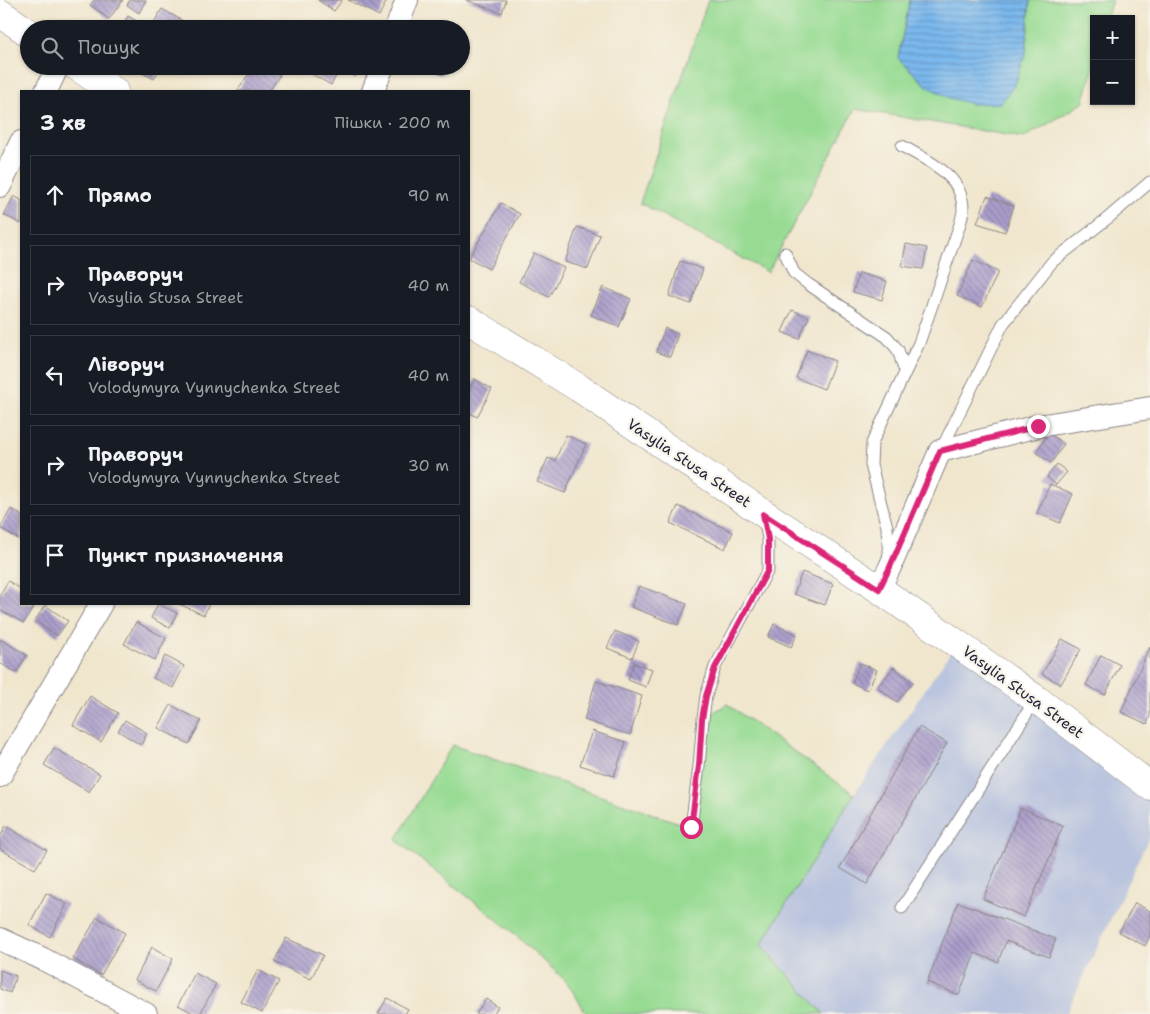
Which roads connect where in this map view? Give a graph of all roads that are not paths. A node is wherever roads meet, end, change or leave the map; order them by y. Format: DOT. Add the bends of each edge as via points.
graph roads {
  1 [pos="407,0"];
  2 [pos="0,13"];
  3 [pos="399,20"];
  4 [pos="20,27"];
  5 [pos="54,75"];
  6 [pos="90,75"];
  7 [pos="379,75"];
  8 [pos="46,90"];
  9 [pos="112,90"];
  10 [pos="373,90"];
  11 [pos="20,144"];
  12 [pos="902,146"];
  13 [pos="1150,182"];
  14 [pos="0,186"];
  15 [pos="785,254"];
  16 [pos="470,321"];
  17 [pos="905,372"];
  18 [pos="1150,408"];
  19 [pos="940,451"];
  20 [pos="763,514"];
  21 [pos="885,578"];
  22 [pos="100,605"];
  23 [pos="1036,699"];
  24 [pos="0,776"];
  25 [pos="1150,786"];
  26 [pos="691,827"];
  27 [pos="902,908"];
  28 [pos="0,939"];
  29 [pos="146,1014"];
  1 -- 3 [label="street"];
  2 -- 4 [label="main road"];
  5 -- 8 [label="street"];
  6 -- 9 [label="main road"];
  7 -- 10 [label="street"];
  11 -- 14 [label="street"];
  12 -- 17 [label="lane" via="951,178 961,198 963,212 919,342"];
  13 -- 19 [label="lane" via="1052,262 1027,293 1003,324"];
  15 -- 17 [label="lane" via="794,273 887,337 898,350"];
  16 -- 20 [label="main road, Vasylia Stusa Street" via="579,388"];
  17 -- 21 [label="lane" via="872,443 871,465 887,527"];
  18 -- 19 [label="street" via="1038,426"];
  19 -- 21 [label="street"];
  20 -- 21 [label="main road, Vasylia Stusa Street"];
  20 -- 26 [label="lane" via="768,539 768,570 724,649 706,696"];
  21 -- 23 [label="main road, Vasylia Stusa Street"];
  22 -- 24 [label="street"];
  23 -- 25 [label="main road, Vasylia Stusa Street"];
  23 -- 27 [label="lane"];
  28 -- 29 [label="street"];
}
